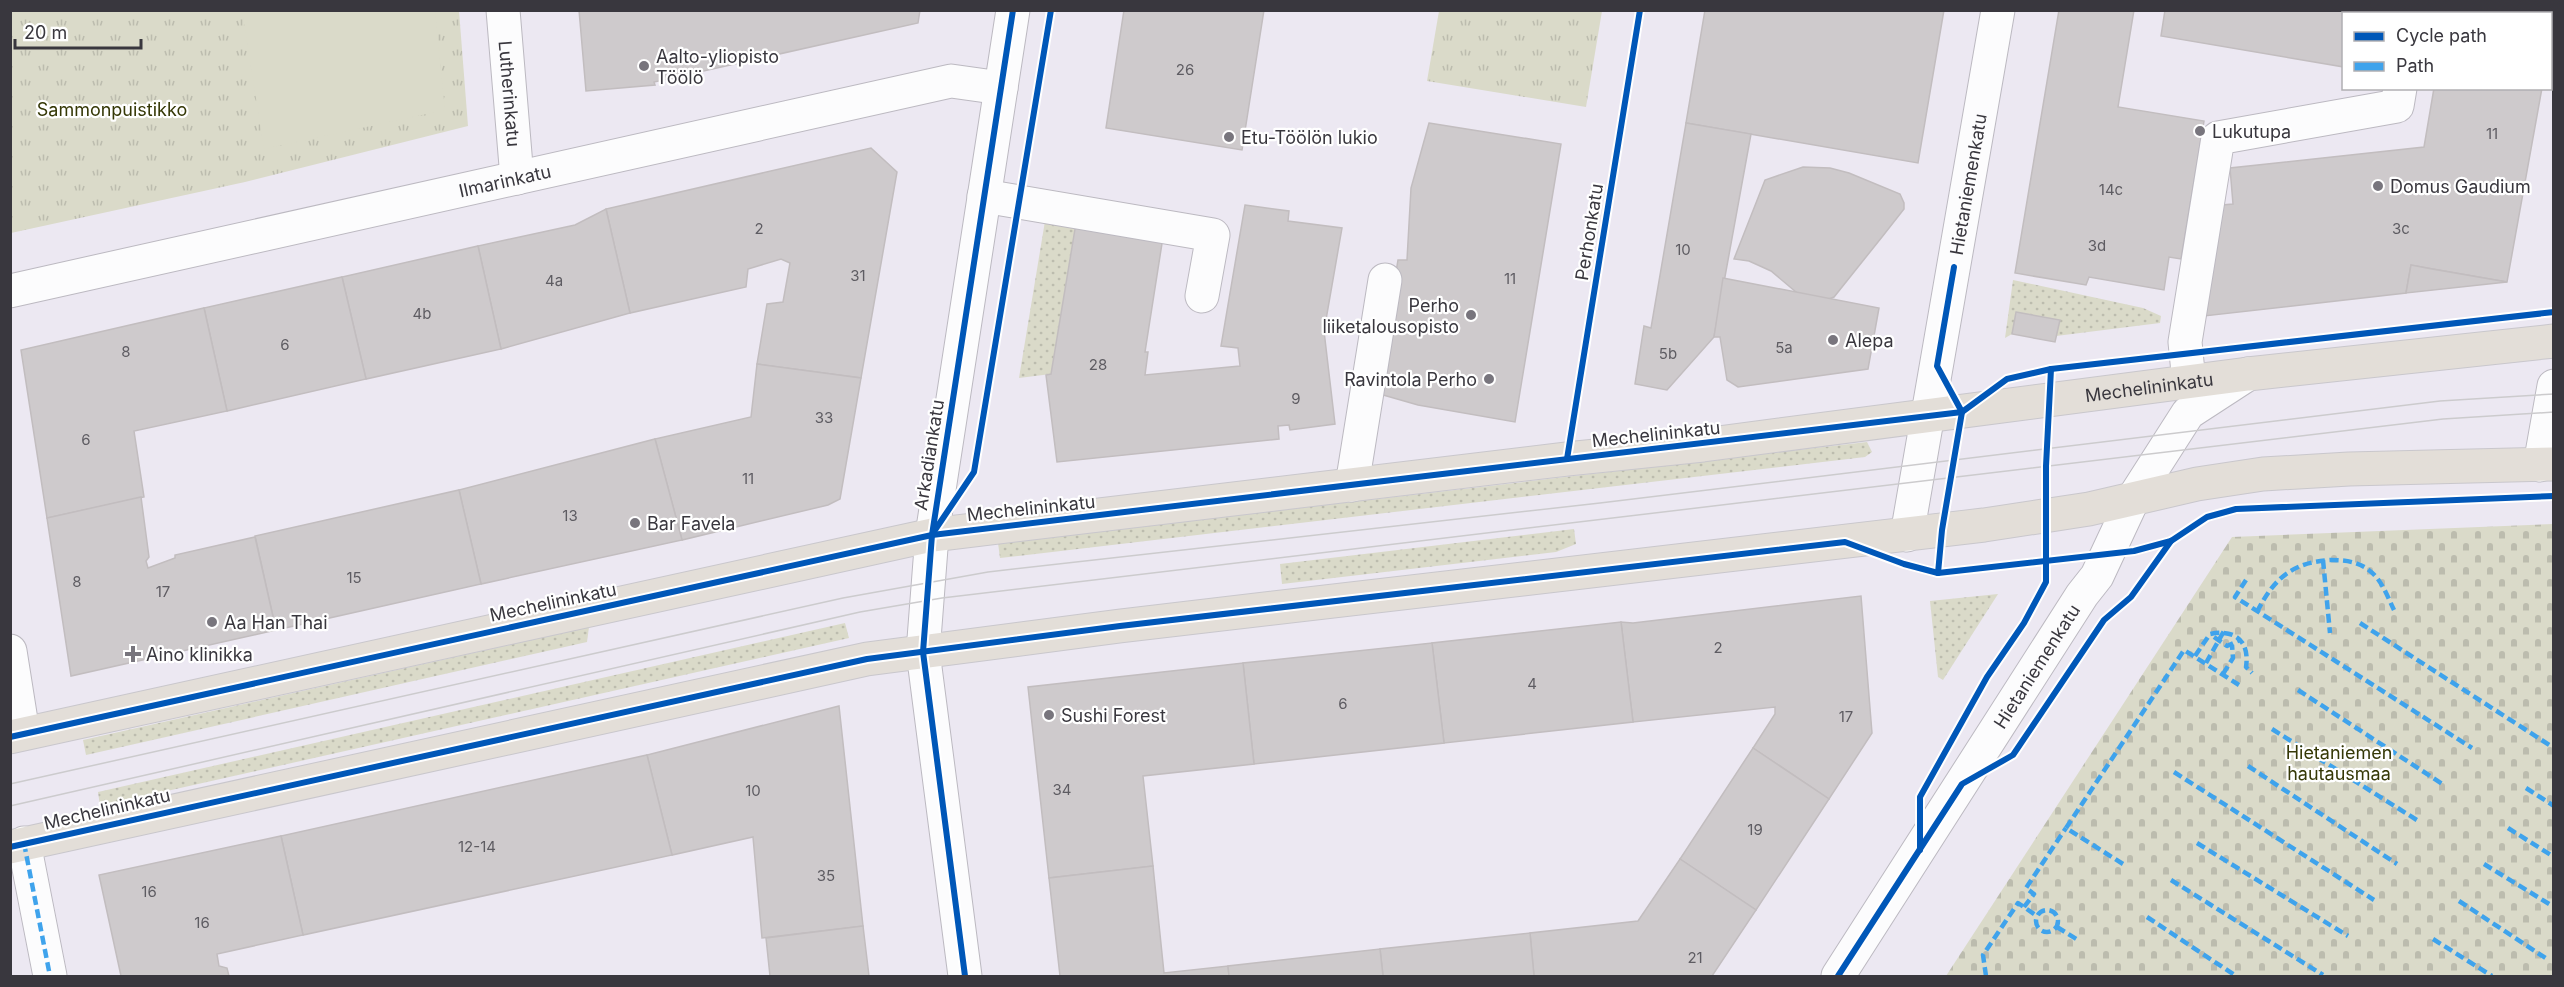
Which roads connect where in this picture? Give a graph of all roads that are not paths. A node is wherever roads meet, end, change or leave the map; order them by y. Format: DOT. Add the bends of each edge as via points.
graph roads {
  1 [pos="503,10"];
  2 [pos="1013,10"];
  3 [pos="1998,10"];
  4 [pos="1001,88"];
  5 [pos="2400,90"];
  6 [pos="517,178"];
  7 [pos="984,196"];
  8 [pos="1385,279"];
  9 [pos="10,291"];
  10 [pos="1202,296"];
  11 [pos="2553,341"];
  12 [pos="2248,374"];
  13 [pos="2189,382"];
  14 [pos="2553,387"];
  15 [pos="1928,416"];
  16 [pos="2547,465"];
  17 [pos="1352,485"];
  18 [pos="2133,499"];
  19 [pos="932,535"];
  20 [pos="1907,535"];
  21 [pos="10,651"];
  22 [pos="923,652"];
  23 [pos="17,735"];
  24 [pos="17,845"];
  25 [pos="50,976"];
  26 [pos="965,976"];
  27 [pos="1838,976"];
  1 -- 6 [label="street, Lutherinkatu"];
  2 -- 4 [label="street, Arkadiankatu"];
  3 -- 15 [label="street, Hietaniemenkatu"];
  4 -- 6 [label="street, Ilmarinkatu" via="951,81"];
  4 -- 7 [label="street, Arkadiankatu"];
  5 -- 13 [label="street" via="2397,106 2218,138 2185,342"];
  6 -- 9 [label="street, Ilmarinkatu"];
  7 -- 10 [label="street" via="1213,235"];
  7 -- 19 [label="street, Arkadiankatu"];
  8 -- 17 [label="street"];
  11 -- 12 [label="main road, Mechelininkatu"];
  12 -- 13 [label="main road, Mechelininkatu"];
  12 -- 18 [label="street, Hietaniemenkatu" via="2188,413"];
  13 -- 15 [label="main road, Mechelininkatu"];
  14 -- 16 [label="street"];
  15 -- 17 [label="main road, Mechelininkatu"];
  15 -- 20 [label="street, Hietaniemenkatu"];
  16 -- 18 [label="main road, Mechelininkatu" via="2263,474"];
  17 -- 19 [label="main road, Mechelininkatu"];
  18 -- 20 [label="main road, Mechelininkatu"];
  18 -- 27 [label="street, Hietaniemenkatu" via="2097,576"];
  19 -- 22 [label="street, Arkadiankatu"];
  19 -- 23 [label="main road, Mechelininkatu"];
  20 -- 22 [label="main road, Mechelininkatu"];
  21 -- 23 [label="street"];
  22 -- 24 [label="main road, Mechelininkatu" via="824,667"];
  22 -- 26 [label="street, Arkadiankatu"];
  24 -- 25 [label="street"];
}
